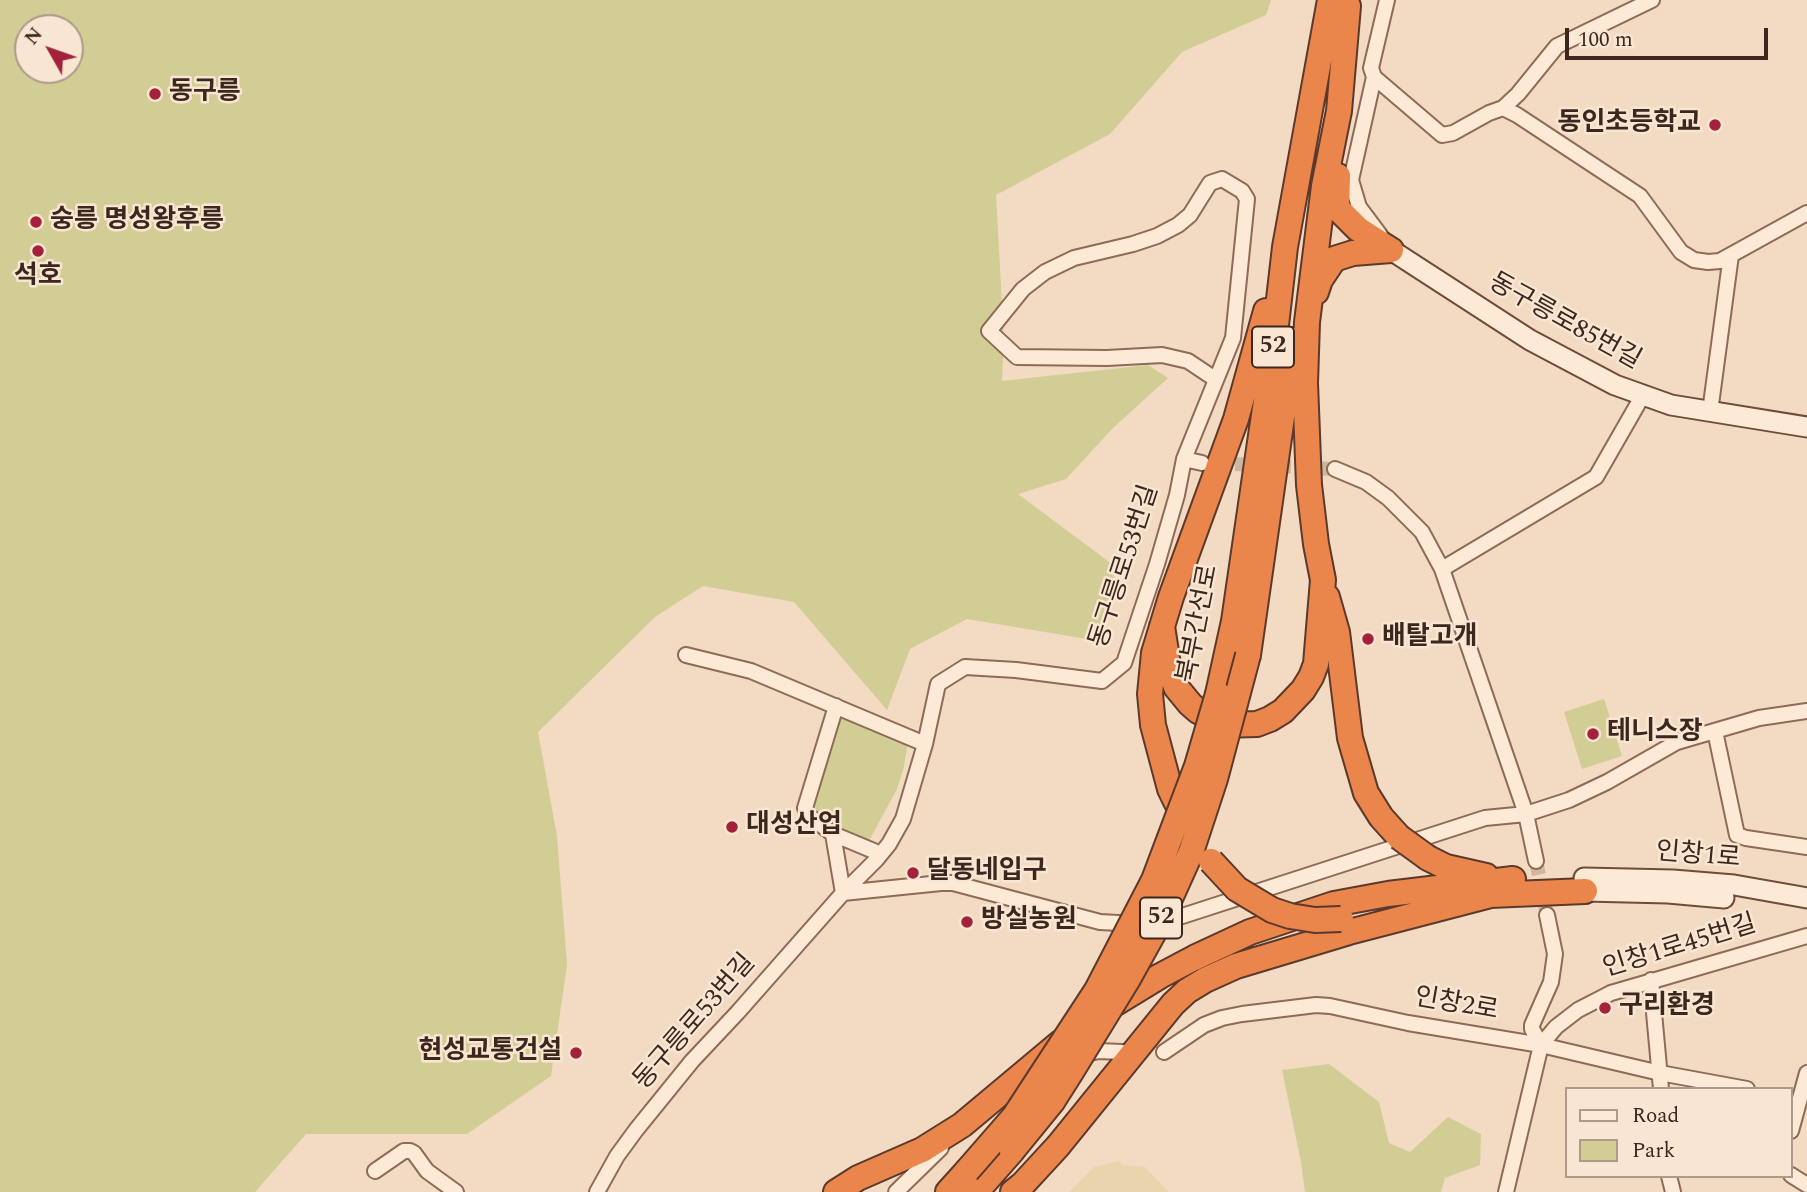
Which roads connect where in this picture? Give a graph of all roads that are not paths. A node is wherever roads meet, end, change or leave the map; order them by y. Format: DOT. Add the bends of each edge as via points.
graph roads {
  1 [pos="1387,0"];
  2 [pos="1652,0"];
  3 [pos="1343,2"];
  4 [pos="1374,77"];
  5 [pos="1503,108"];
  6 [pos="1339,111"];
  7 [pos="1807,213"];
  8 [pos="1285,247"];
  9 [pos="1391,250"];
  10 [pos="1731,255"];
  11 [pos="1307,322"];
  12 [pos="1215,379"];
  13 [pos="1643,395"];
  14 [pos="1710,412"];
  15 [pos="1807,427"];
  16 [pos="1184,459"];
  17 [pos="1202,463"];
  18 [pos="1335,469"];
  19 [pos="1442,569"];
  20 [pos="1323,580"];
  21 [pos="1162,626"];
  22 [pos="686,655"];
  23 [pos="836,706"];
  24 [pos="1807,711"];
  25 [pos="1714,731"];
  26 [pos="925,744"];
  27 [pos="1527,814"];
  28 [pos="833,834"];
  29 [pos="1807,847"];
  30 [pos="878,858"];
  31 [pos="1536,861"];
  32 [pos="1513,879"];
  33 [pos="1585,884"];
  34 [pos="890,888"];
  35 [pos="843,893"];
  36 [pos="1491,895"];
  37 [pos="1807,898"];
  38 [pos="1807,909"];
  39 [pos="1547,915"];
  40 [pos="1807,936"];
  41 [pos="1650,980"];
  42 [pos="1541,1045"];
  43 [pos="1122,1052"];
  44 [pos="1164,1052"];
  45 [pos="1660,1073"];
  46 [pos="1807,1073"];
  47 [pos="1661,1087"];
  48 [pos="1736,1087"];
  49 [pos="1799,1098"];
  50 [pos="1793,1123"];
  51 [pos="962,1125"];
  52 [pos="375,1171"];
  53 [pos="972,1181"];
  54 [pos="1016,1190"];
  55 [pos="456,1192"];
  56 [pos="597,1192"];
  57 [pos="836,1192"];
  58 [pos="896,1192"];
  59 [pos="948,1192"];
  60 [pos="1506,1192"];
  1 -- 4 [label="street" via="1371,68"];
  2 -- 5 [label="street" via="1557,46"];
  3 -- 6 [label="highway"];
  3 -- 8 [label="highway, 북부간선로 / 52"];
  3 -- 53 [label="highway, 북부간선로 / 52, bridge" via="1248,655 1211,791 1191,852 1159,923 1065,1082 1012,1151"];
  4 -- 5 [label="street" via="1442,135"];
  4 -- 9 [label="street" via="1351,180 1359,207"];
  5 -- 10 [label="street" via="1640,195 1681,252 1709,262"];
  6 -- 9 [label="highway" via="1337,208 1358,229"];
  6 -- 11 [label="highway" via="1324,186"];
  7 -- 10 [label="street"];
  8 -- 21 [label="highway" via="1236,419"];
  8 -- 53 [label="highway, 북부간선로 / 52, bridge" via="1236,608 1197,766 1154,880 1097,990"];
  9 -- 11 [label="highway" via="1334,259 1320,280"];
  9 -- 13 [label="street, 동구릉로85번길" via="1530,341"];
  10 -- 14 [label="street"];
  11 -- 20 [label="highway" via="1309,485"];
  12 -- 12 [label="street" via="1233,338 1247,199 1222,178 1210,183 1178,225 1133,244 1074,258 1045,272 1023,289 989,331 1017,357 1162,355 1188,361"];
  12 -- 16 [label="street"];
  13 -- 14 [label="street, 동구릉로85번길"];
  13 -- 19 [label="street" via="1597,477"];
  14 -- 15 [label="street, 동구릉로85번길"];
  16 -- 17 [label="street, 동구릉로53번길"];
  16 -- 26 [label="street, 동구릉로53번길" via="1157,564 1124,663 1102,681 965,667 938,684"];
  18 -- 19 [label="street" via="1388,498 1422,532"];
  19 -- 27 [label="street"];
  20 -- 21 [label="highway" via="1311,677 1283,711 1257,724 1222,725 1190,704 1171,674"];
  20 -- 32 [label="highway, bridge" via="1337,632 1350,738 1366,793 1381,817 1399,837 1446,867"];
  21 -- 36 [label="highway, bridge" via="1150,694 1154,734 1184,818 1211,861 1237,890 1290,916 1315,920"];
  22 -- 23 [label="street" via="751,671"];
  23 -- 26 [label="street"];
  23 -- 28 [label="street" via="805,808"];
  24 -- 25 [label="street"];
  25 -- 27 [label="street" via="1677,742 1607,782"];
  25 -- 29 [label="street" via="1737,835"];
  26 -- 30 [label="street, 동구릉로53번길" via="904,819"];
  27 -- 31 [label="street"];
  27 -- 34 [label="street" via="1485,818 1170,920 1143,924 1100,922 953,883"];
  28 -- 30 [label="street"];
  28 -- 35 [label="street"];
  30 -- 34 [label="street" via="869,874"];
  30 -- 35 [label="street, 동구릉로53번길"];
  32 -- 33 [label="highway"];
  32 -- 51 [label="highway" via="1334,904 1250,932 1160,976 1079,1027"];
  33 -- 36 [label="highway"];
  33 -- 37 [label="street, 인창1로" via="1673,880"];
  33 -- 38 [label="street, 인창1로"];
  34 -- 35 [label="street"];
  35 -- 56 [label="street, 동구릉로53번길" via="684,1070 617,1156"];
  36 -- 54 [label="highway" via="1236,966 1187,990"];
  39 -- 42 [label="street" via="1555,954 1550,982 1532,1025"];
  40 -- 41 [label="street, 인창1로45번길"];
  41 -- 42 [label="street, 인창1로45번길" via="1595,1000 1556,1027"];
  41 -- 45 [label="street"];
  42 -- 44 [label="street, 인창2로" via="1316,1005 1222,1018"];
  42 -- 45 [label="street, 인창2로"];
  42 -- 60 [label="street"];
  43 -- 51 [label="street" via="1098,1051 1062,1063 986,1116"];
  45 -- 47 [label="street"];
  45 -- 48 [label="street, 인창2로"];
  46 -- 49 [label="street"];
  49 -- 50 [label="street"];
  51 -- 57 [label="highway"];
  51 -- 58 [label="street"];
  52 -- 55 [label="street" via="410,1151"];
  53 -- 59 [label="highway, 북부간선로 / 52"];
}
